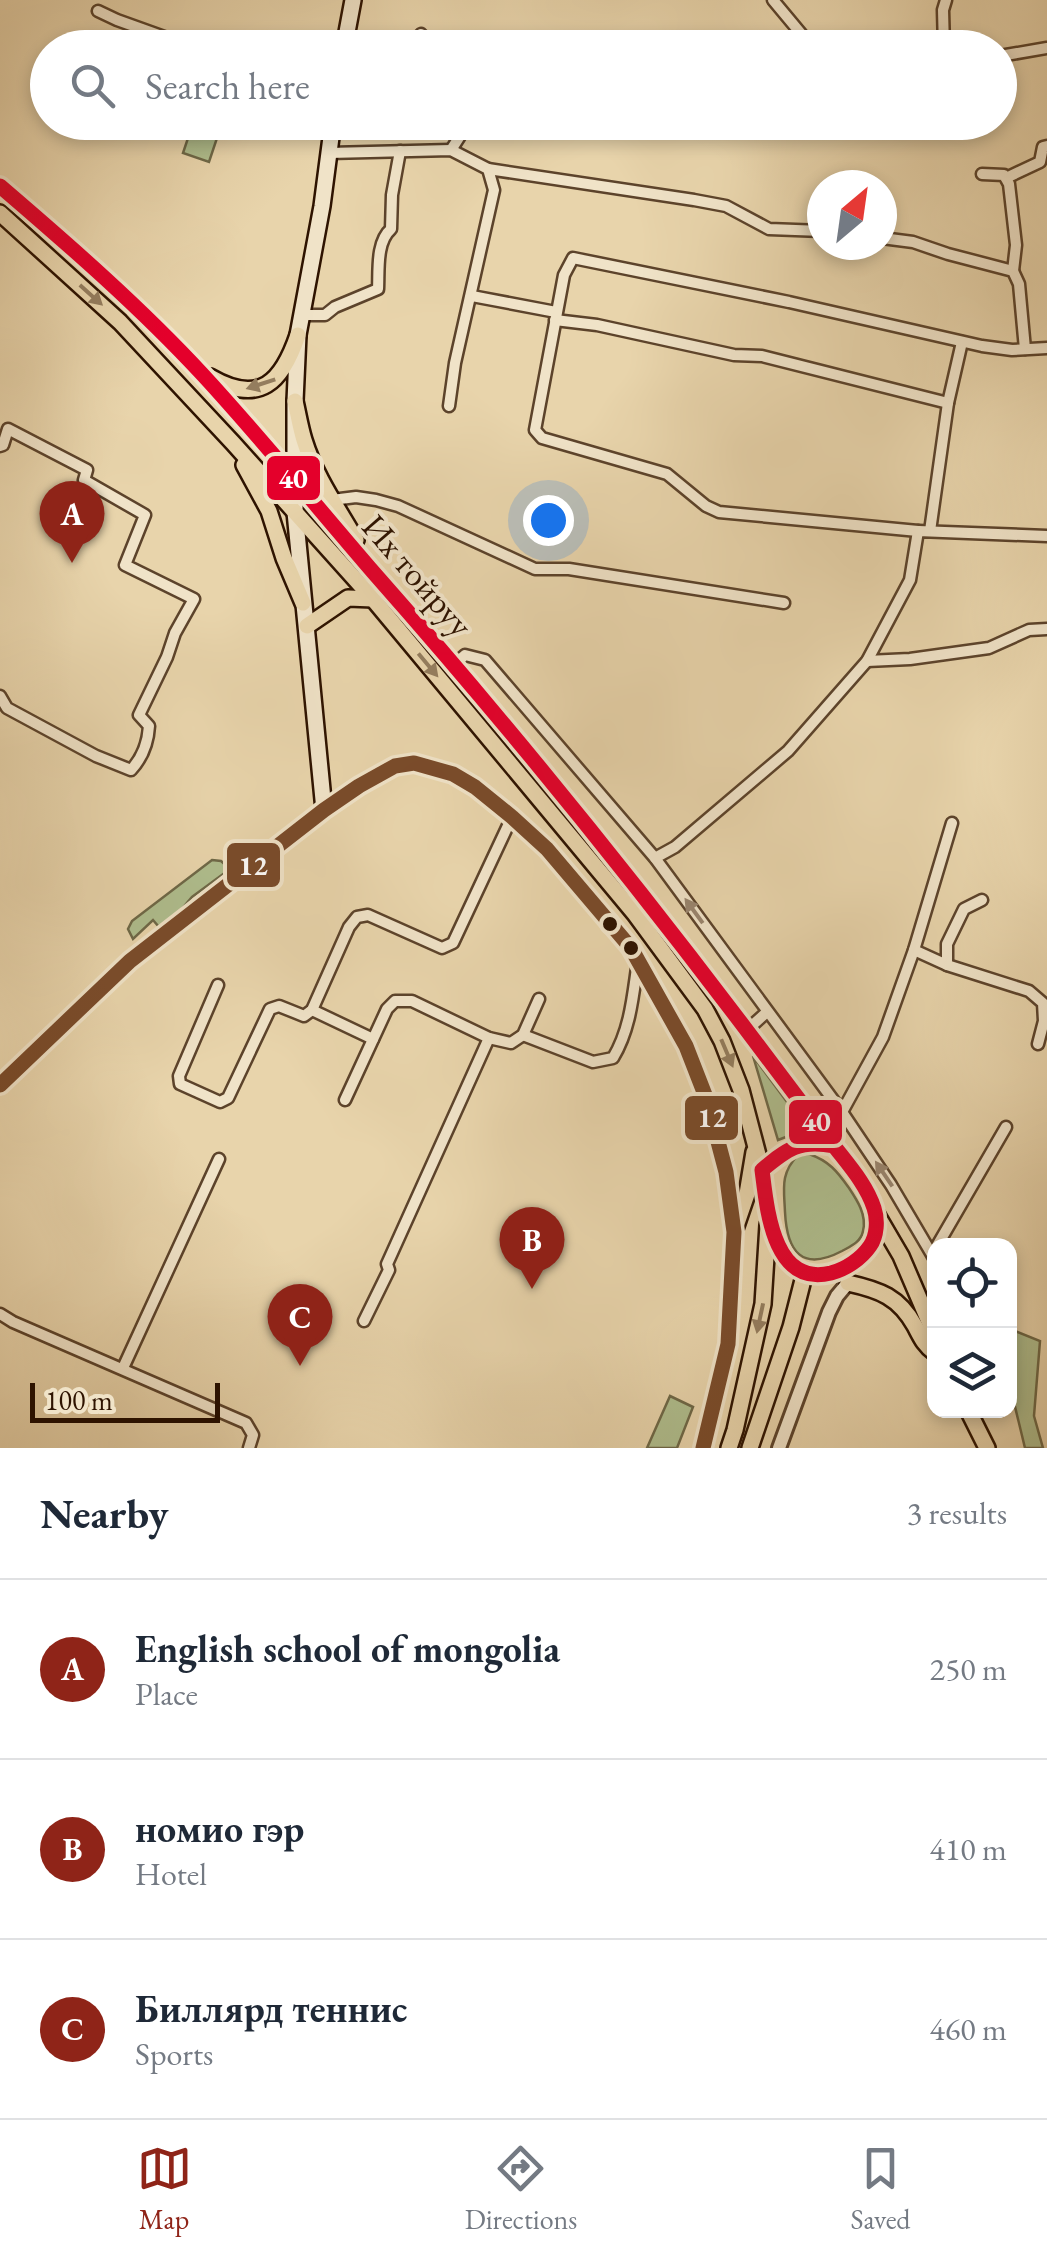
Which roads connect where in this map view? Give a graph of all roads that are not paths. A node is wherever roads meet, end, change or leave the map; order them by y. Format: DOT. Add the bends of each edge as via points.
graph roads {
  1 [pos="352,0"];
  2 [pos="773,0"];
  3 [pos="946,0"];
  4 [pos="98,11"];
  5 [pos="145,30"];
  6 [pos="347,30"];
  7 [pos="797,30"];
  8 [pos="944,30"];
  9 [pos="1047,48"];
  10 [pos="1017,53"];
  11 [pos="331,140"];
  12 [pos="457,140"];
  13 [pos="1047,146"];
  14 [pos="451,150"];
  15 [pos="400,151"];
  16 [pos="329,153"];
  17 [pos="488,169"];
  18 [pos="982,174"];
  19 [pos="1006,178"];
  20 [pos="0,186"];
  21 [pos="0,213"];
  22 [pos="807,230"];
  23 [pos="897,240"];
  24 [pos="1013,271"];
  25 [pos="472,296"];
  26 [pos="302,315"];
  27 [pos="555,316"];
  28 [pos="298,335"];
  29 [pos="962,342"];
  30 [pos="1047,348"];
  31 [pos="1025,349"];
  32 [pos="200,371"];
  33 [pos="295,401"];
  34 [pos="948,402"];
  35 [pos="449,406"];
  36 [pos="233,444"];
  37 [pos="0,446"];
  38 [pos="295,478"];
  39 [pos="332,500"];
  40 [pos="295,512"];
  41 [pos="924,531"];
  42 [pos="1047,536"];
  43 [pos="375,574"];
  44 [pos="373,599"];
  45 [pos="304,603"];
  46 [pos="784,603"];
  47 [pos="306,626"];
  48 [pos="1047,630"];
  49 [pos="868,660"];
  50 [pos="455,664"];
  51 [pos="0,696"];
  52 [pos="324,810"];
  53 [pos="512,817"];
  54 [pos="952,823"];
  55 [pos="655,858"];
  56 [pos="982,900"];
  57 [pos="914,950"];
  58 [pos="638,960"];
  59 [pos="947,965"];
  60 [pos="218,984"];
  61 [pos="539,999"];
  62 [pos="312,1010"];
  63 [pos="767,1012"];
  64 [pos="747,1030"];
  65 [pos="522,1035"];
  66 [pos="373,1038"];
  67 [pos="489,1038"];
  68 [pos="1038,1044"];
  69 [pos="0,1086"];
  70 [pos="345,1100"];
  71 [pos="842,1112"];
  72 [pos="1006,1127"];
  73 [pos="756,1143"];
  74 [pos="834,1146"];
  75 [pos="218,1159"];
  76 [pos="762,1170"];
  77 [pos="875,1210"];
  78 [pos="768,1221"];
  79 [pos="734,1232"];
  80 [pos="942,1238"];
  81 [pos="927,1240"];
  82 [pos="810,1273"];
  83 [pos="848,1283"];
  84 [pos="0,1314"];
  85 [pos="364,1320"];
  86 [pos="932,1328"];
  87 [pos="927,1347"];
  88 [pos="123,1368"];
  89 [pos="972,1418"];
  90 [pos="249,1448"];
  91 [pos="703,1448"];
  92 [pos="728,1448"];
  93 [pos="750,1448"];
  94 [pos="779,1448"];
  95 [pos="988,1448"];
  1 -- 6 [label="main road"];
  2 -- 7 [label="street"];
  3 -- 8 [label="street"];
  4 -- 5 [label="street"];
  9 -- 10 [label="street"];
  11 -- 16 [label="main road"];
  12 -- 14 [label="street"];
  13 -- 19 [label="street" via="1040,162"];
  14 -- 15 [label="street"];
  14 -- 17 [label="street"];
  15 -- 16 [label="street"];
  15 -- 26 [label="street" via="378,289 325,315"];
  16 -- 26 [label="main road"];
  17 -- 22 [label="street" via="726,206 770,229"];
  17 -- 25 [label="street" via="494,190"];
  18 -- 19 [label="street"];
  19 -- 24 [label="street"];
  20 -- 32 [label="main road, Их тойруу"];
  21 -- 36 [label="main road, Их тойруу, one-way" via="120,322"];
  23 -- 24 [label="street"];
  24 -- 31 [label="street"];
  25 -- 27 [label="street"];
  25 -- 35 [label="street"];
  26 -- 28 [label="main road"];
  27 -- 29 [label="street" via="573,258"];
  27 -- 34 [label="street" via="734,356 762,356"];
  27 -- 41 [label="street" via="535,430 542,438 667,474 719,512"];
  28 -- 32 [label="main road, one-way" via="285,368 270,383 239,390"];
  28 -- 33 [label="main road"];
  29 -- 31 [label="street"];
  29 -- 34 [label="street"];
  30 -- 31 [label="street"];
  32 -- 38 [label="main road, Их тойруу"];
  33 -- 38 [label="main road"];
  33 -- 39 [label="main road"];
  34 -- 41 [label="street"];
  36 -- 40 [label="main road, Их тойруу"];
  36 -- 45 [label="main road" via="263,496"];
  37 -- 51 [label="street" via="8,430 87,470 84,480 144,515 125,565 194,599 139,715 148,741 132,770 7,708"];
  38 -- 40 [label="main road"];
  38 -- 43 [label="main road, Их тойруу"];
  39 -- 43 [label="main road"];
  39 -- 46 [label="street" via="356,496 398,506 536,569"];
  40 -- 44 [label="main road, Их тойруу"];
  40 -- 45 [label="main road"];
  41 -- 42 [label="street"];
  41 -- 49 [label="street" via="910,580"];
  43 -- 50 [label="main road, Их тойруу"];
  44 -- 47 [label="main road" via="348,598"];
  44 -- 73 [label="main road, Их тойруу, one-way" via="635,914 705,1009 732,1064"];
  45 -- 47 [label="main road"];
  47 -- 52 [label="main road"];
  48 -- 49 [label="street" via="1029,630 989,648"];
  49 -- 55 [label="street" via="788,751"];
  50 -- 55 [label="street" via="465,655 484,660"];
  50 -- 64 [label="main road, Их тойруу"];
  52 -- 53 [label="street" via="386,770 414,762 453,774"];
  52 -- 69 [label="main road" via="130,961"];
  53 -- 58 [label="street" via="548,850"];
  53 -- 62 [label="street" via="453,943 442,948 357,917"];
  54 -- 57 [label="street"];
  63 -- 55 [label="street, one-way"];
  56 -- 59 [label="street" via="964,909 947,944"];
  57 -- 59 [label="street"];
  57 -- 71 [label="street" via="883,1037"];
  58 -- 65 [label="street" via="630,1016 613,1058 592,1062"];
  58 -- 79 [label="street" via="708,1100"];
  59 -- 68 [label="street" via="1029,991 1043,1003"];
  60 -- 62 [label="street" via="179,1076 180,1084 220,1102 228,1098 270,1009 304,1016"];
  61 -- 65 [label="street"];
  62 -- 66 [label="street"];
  63 -- 64 [label="street"];
  63 -- 71 [label="street"];
  64 -- 74 [label="main road, Их тойруу"];
  65 -- 67 [label="street" via="511,1043"];
  66 -- 67 [label="street" via="390,1004 406,999"];
  66 -- 70 [label="street"];
  67 -- 85 [label="street"];
  81 -- 71 [label="street, one-way"];
  72 -- 80 [label="street"];
  73 -- 76 [label="main road, Их тойруу"];
  73 -- 79 [label="main road"];
  74 -- 76 [label="main road" via="800,1144"];
  74 -- 77 [label="main road"];
  75 -- 88 [label="street"];
  76 -- 78 [label="main road"];
  77 -- 82 [label="main road" via="874,1239 864,1253 846,1268"];
  77 -- 86 [label="main road"];
  78 -- 82 [label="main road" via="789,1262"];
  78 -- 92 [label="main road, one-way" via="763,1304"];
  79 -- 91 [label="street" via="728,1344"];
  82 -- 83 [label="main road"];
  82 -- 93 [label="main road"];
  83 -- 87 [label="main road" via="896,1300"];
  83 -- 94 [label="street" via="828,1312"];
  84 -- 88 [label="street"];
  88 -- 90 [label="street" via="246,1424 253,1435"];
  89 -- 95 [label="main road"];
}
